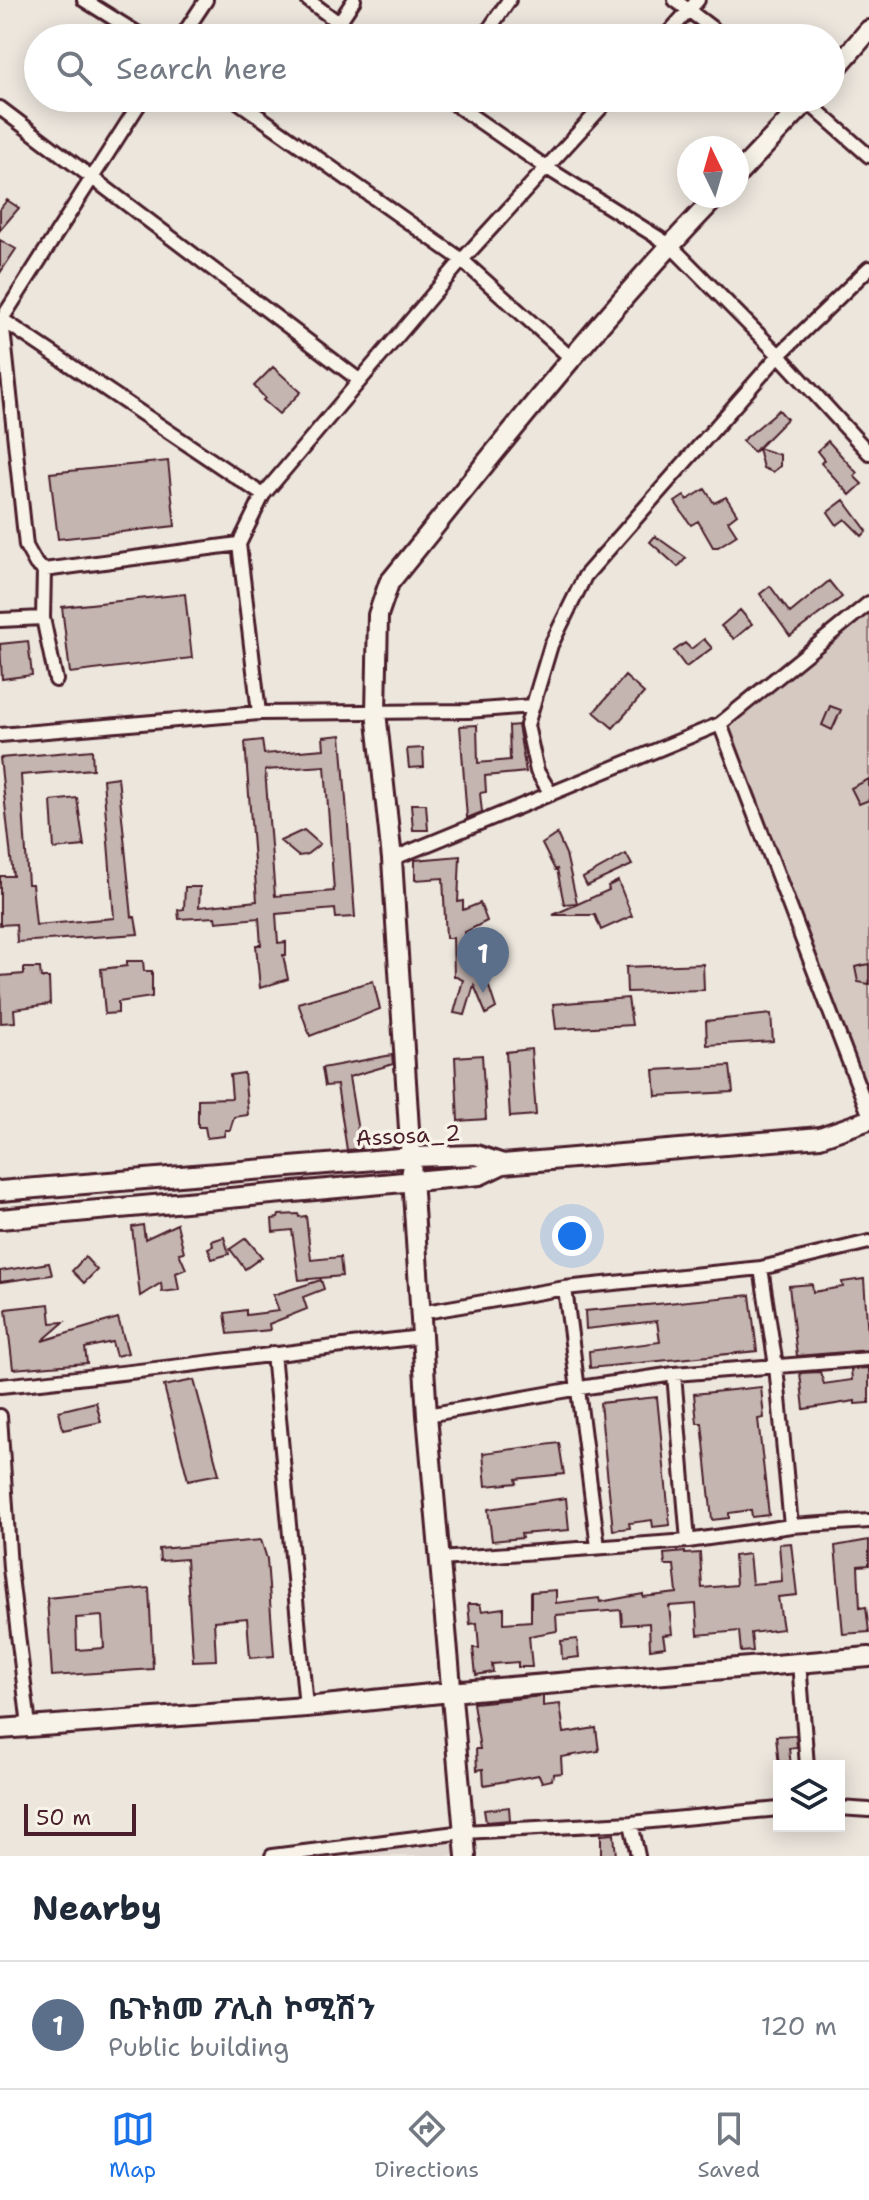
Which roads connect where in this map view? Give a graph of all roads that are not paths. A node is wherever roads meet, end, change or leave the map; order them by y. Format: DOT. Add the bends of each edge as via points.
graph roads {
  1 [pos="84,0"];
  2 [pos="206,0"];
  3 [pos="308,0"];
  4 [pos="354,0"];
  5 [pos="509,0"];
  6 [pos="675,0"];
  7 [pos="694,5"];
  8 [pos="123,24"];
  9 [pos="190,24"];
  10 [pos="338,24"];
  11 [pos="493,24"];
  12 [pos="677,24"];
  13 [pos="712,24"];
  14 [pos="869,30"];
  15 [pos="845,58"];
  16 [pos="0,108"];
  17 [pos="134,112"];
  18 [pos="253,112"];
  19 [pos="466,112"];
  20 [pos="597,112"];
  21 [pos="795,112"];
  22 [pos="821,112"];
  23 [pos="869,156"];
  24 [pos="749,162"];
  25 [pos="547,168"];
  26 [pos="93,177"];
  27 [pos="705,208"];
  28 [pos="670,245"];
  29 [pos="462,260"];
  30 [pos="869,268"];
  31 [pos="1,319"];
  32 [pos="779,355"];
  33 [pos="571,358"];
  34 [pos="359,380"];
  35 [pos="869,453"];
  36 [pos="263,495"];
  37 [pos="239,544"];
  38 [pos="44,570"];
  39 [pos="869,603"];
  40 [pos="43,618"];
  41 [pos="0,620"];
  42 [pos="56,680"];
  43 [pos="532,706"];
  44 [pos="376,712"];
  45 [pos="259,713"];
  46 [pos="720,724"];
  47 [pos="0,735"];
  48 [pos="551,794"];
  49 [pos="392,859"];
  50 [pos="869,1117"];
  51 [pos="411,1157"];
  52 [pos="503,1164"];
  53 [pos="413,1182"];
  54 [pos="0,1191"];
  55 [pos="0,1219"];
  56 [pos="869,1242"];
  57 [pos="761,1268"];
  58 [pos="565,1288"];
  59 [pos="420,1313"];
  60 [pos="422,1337"];
  61 [pos="273,1353"];
  62 [pos="869,1359"];
  63 [pos="776,1366"];
  64 [pos="674,1374"];
  65 [pos="0,1386"];
  66 [pos="580,1388"];
  67 [pos="427,1415"];
  68 [pos="0,1416"];
  69 [pos="869,1521"];
  70 [pos="791,1526"];
  71 [pos="688,1541"];
  72 [pos="598,1547"];
  73 [pos="440,1559"];
  74 [pos="5,1569"];
  75 [pos="869,1657"];
  76 [pos="799,1662"];
  77 [pos="450,1692"];
  78 [pos="306,1707"];
  79 [pos="29,1726"];
  80 [pos="0,1729"];
  81 [pos="807,1760"];
  82 [pos="845,1808"];
  83 [pos="773,1810"];
  84 [pos="869,1810"];
  85 [pos="631,1823"];
  86 [pos="464,1832"];
  87 [pos="326,1853"];
  88 [pos="272,1856"];
  89 [pos="466,1856"];
  90 [pos="638,1856"];
  1 -- 8 [label="street"];
  2 -- 9 [label="street"];
  3 -- 10 [label="street"];
  4 -- 10 [label="street"];
  5 -- 11 [label="street"];
  6 -- 7 [label="street"];
  7 -- 12 [label="street"];
  7 -- 13 [label="street"];
  14 -- 15 [label="street"];
  16 -- 26 [label="street"];
  17 -- 26 [label="street"];
  18 -- 29 [label="street"];
  19 -- 25 [label="street"];
  20 -- 25 [label="street"];
  21 -- 24 [label="street"];
  22 -- 23 [label="street"];
  25 -- 28 [label="street"];
  25 -- 29 [label="street"];
  26 -- 31 [label="street"];
  26 -- 34 [label="street"];
  27 -- 28 [label="street"];
  28 -- 32 [label="street"];
  28 -- 33 [label="street"];
  29 -- 33 [label="street"];
  29 -- 34 [label="street"];
  30 -- 32 [label="street"];
  31 -- 36 [label="street"];
  31 -- 38 [label="street" via="26,546"];
  32 -- 35 [label="street"];
  32 -- 43 [label="street" via="585,576 551,645"];
  33 -- 44 [label="street" via="389,583 378,615"];
  34 -- 36 [label="street"];
  36 -- 37 [label="street"];
  37 -- 38 [label="street"];
  37 -- 45 [label="street"];
  38 -- 40 [label="street"];
  39 -- 46 [label="street"];
  40 -- 41 [label="street"];
  40 -- 42 [label="street"];
  43 -- 44 [label="street"];
  43 -- 48 [label="street" via="527,725 537,771"];
  44 -- 45 [label="street"];
  44 -- 49 [label="street"];
  45 -- 47 [label="street"];
  46 -- 48 [label="street"];
  46 -- 50 [label="street"];
  48 -- 49 [label="street"];
  49 -- 51 [label="street"];
  50 -- 52 [label="street" via="820,1137"];
  51 -- 52 [label="street, Assosa_2" via="476,1155"];
  51 -- 53 [label="street"];
  51 -- 54 [label="street, Assosa_2"];
  52 -- 53 [label="street, Assosa_2" via="480,1175"];
  53 -- 55 [label="street, Assosa_2"];
  53 -- 59 [label="street"];
  56 -- 57 [label="street"];
  57 -- 58 [label="street"];
  57 -- 63 [label="street"];
  58 -- 59 [label="street"];
  58 -- 66 [label="street"];
  59 -- 60 [label="street"];
  60 -- 61 [label="street"];
  60 -- 67 [label="street"];
  61 -- 65 [label="street"];
  61 -- 78 [label="street"];
  62 -- 63 [label="street"];
  63 -- 64 [label="street"];
  63 -- 70 [label="street"];
  64 -- 66 [label="street"];
  64 -- 71 [label="street"];
  66 -- 67 [label="street"];
  66 -- 72 [label="street"];
  67 -- 73 [label="street"];
  68 -- 74 [label="street"];
  69 -- 70 [label="street"];
  70 -- 71 [label="street"];
  71 -- 72 [label="street"];
  72 -- 73 [label="street"];
  73 -- 77 [label="street"];
  74 -- 79 [label="street"];
  75 -- 76 [label="street"];
  76 -- 77 [label="street"];
  76 -- 81 [label="street"];
  77 -- 78 [label="street"];
  77 -- 86 [label="street"];
  78 -- 79 [label="street"];
  79 -- 80 [label="street"];
  82 -- 84 [label="street"];
  83 -- 85 [label="street"];
  85 -- 86 [label="street"];
  85 -- 90 [label="street"];
  86 -- 87 [label="street"];
  86 -- 89 [label="street"];
  87 -- 88 [label="street"];
}
